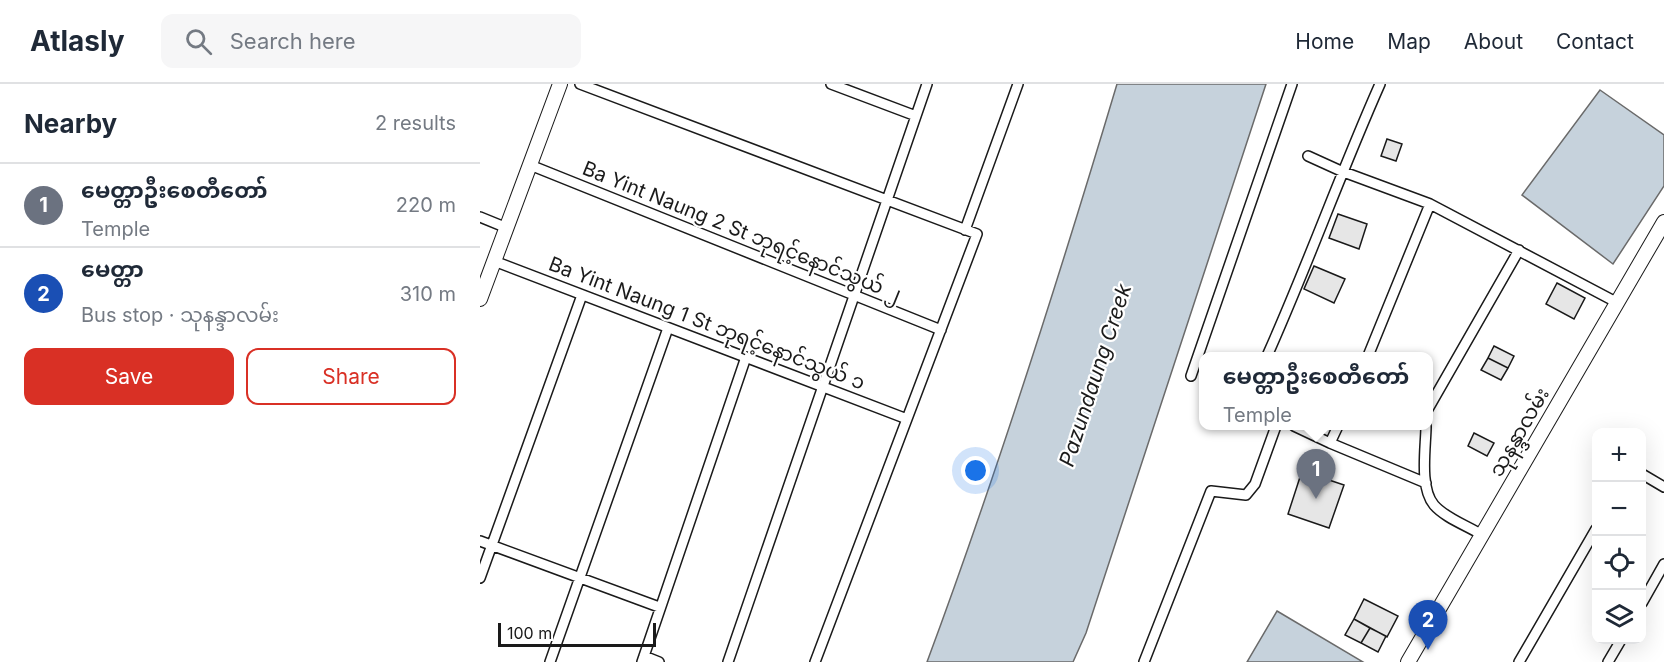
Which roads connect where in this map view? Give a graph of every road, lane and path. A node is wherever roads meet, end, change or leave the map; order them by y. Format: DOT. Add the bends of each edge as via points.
graph roads {
  1 [pos="560,84"];
  2 [pos="580,84"];
  3 [pos="831,84"];
  4 [pos="927,84"];
  5 [pos="1018,84"];
  6 [pos="1292,84"];
  7 [pos="1380,84"];
  8 [pos="916,116"];
  9 [pos="1308,156"];
  10 [pos="530,165"];
  11 [pos="1341,171"];
  12 [pos="888,201"];
  13 [pos="1430,204"];
  14 [pos="480,217"];
  15 [pos="1664,222"];
  16 [pos="507,228"];
  17 [pos="965,230"];
  18 [pos="1519,249"];
  19 [pos="494,261"];
  20 [pos="582,295"];
  21 [pos="855,296"];
  22 [pos="480,299"];
  23 [pos="1616,302"];
  24 [pos="669,328"];
  25 [pos="941,330"];
  26 [pos="1199,352"];
  27 [pos="1269,352"];
  28 [pos="1370,352"];
  29 [pos="1199,353"];
  30 [pos="746,357"];
  31 [pos="1191,376"];
  32 [pos="822,386"];
  33 [pos="1433,400"];
  34 [pos="907,418"];
  35 [pos="1275,430"];
  36 [pos="1302,430"];
  37 [pos="1336,430"];
  38 [pos="1426,430"];
  39 [pos="1330,443"];
  40 [pos="1646,477"];
  41 [pos="1426,483"];
  42 [pos="1664,487"];
  43 [pos="1482,535"];
  44 [pos="1592,536"];
  45 [pos="480,541"];
  46 [pos="492,546"];
  47 [pos="1664,564"];
  48 [pos="480,578"];
  49 [pos="580,578"];
  50 [pos="1646,595"];
  51 [pos="659,608"];
  52 [pos="1618,644"];
  53 [pos="643,659"];
  54 [pos="728,660"];
  55 [pos="550,662"];
  56 [pos="659,662"];
  57 [pos="740,662"];
  58 [pos="815,662"];
  59 [pos="1144,662"];
  60 [pos="1408,662"];
  61 [pos="1519,662"];
  62 [pos="1608,662"];
  1 -- 10 [label="main road"];
  2 -- 12 [label="street"];
  3 -- 8 [label="street"];
  4 -- 8 [label="street"];
  5 -- 17 [label="street"];
  6 -- 26 [label="street"];
  7 -- 11 [label="street"];
  8 -- 12 [label="street"];
  9 -- 11 [label="street"];
  10 -- 16 [label="main road"];
  10 -- 21 [label="street, Ba Yint Naung 2 St ဘုရင့်နောင်သွယ် ၂"];
  11 -- 13 [label="street"];
  11 -- 27 [label="street" via="1305,273"];
  12 -- 17 [label="street"];
  12 -- 21 [label="street"];
  13 -- 18 [label="street"];
  13 -- 28 [label="street"];
  14 -- 16 [label="street"];
  15 -- 23 [label="main road, သုနန္ဒာလမ်း"];
  16 -- 19 [label="main road"];
  17 -- 25 [label="street" via="977,234"];
  18 -- 23 [label="street"];
  18 -- 33 [label="street"];
  19 -- 20 [label="street, Ba Yint Naung 1 St ဘုရင့်နောင်သွယ် ၁"];
  19 -- 22 [label="main road"];
  20 -- 24 [label="street, Ba Yint Naung 1 St ဘုရင့်နောင်သွယ် ၁"];
  20 -- 46 [label="street"];
  21 -- 25 [label="street, Ba Yint Naung 2 St ဘုရင့်နောင်သွယ် ၂"];
  21 -- 32 [label="street"];
  23 -- 43 [label="main road, သုနန္ဒာလမ်း"];
  24 -- 30 [label="street, Ba Yint Naung 1 St ဘုရင့်နောင်သွယ် ၁"];
  24 -- 49 [label="street"];
  25 -- 34 [label="street"];
  29 -- 31 [label="street"];
  30 -- 32 [label="street, Ba Yint Naung 1 St ဘုရင့်နောင်သွယ် ၁"];
  30 -- 51 [label="street"];
  32 -- 34 [label="street, Ba Yint Naung 1 St ဘုရင့်နောင်သွယ် ၁"];
  32 -- 54 [label="street"];
  34 -- 58 [label="street"];
  35 -- 59 [label="street" via="1255,484 1246,495 1211,491"];
  36 -- 39 [label="street"];
  37 -- 39 [label="street"];
  38 -- 41 [label="street"];
  39 -- 41 [label="street"];
  40 -- 42 [label="street"];
  41 -- 43 [label="street" via="1434,505"];
  43 -- 60 [label="main road, သုနန္ဒာလမ်း"];
  44 -- 61 [label="street"];
  45 -- 46 [label="street"];
  46 -- 48 [label="street"];
  46 -- 49 [label="street"];
  47 -- 50 [label="street"];
  49 -- 51 [label="street"];
  49 -- 55 [label="street"];
  51 -- 53 [label="street"];
  52 -- 62 [label="street"];
  53 -- 56 [label="street"];
  54 -- 57 [label="street"];
}
